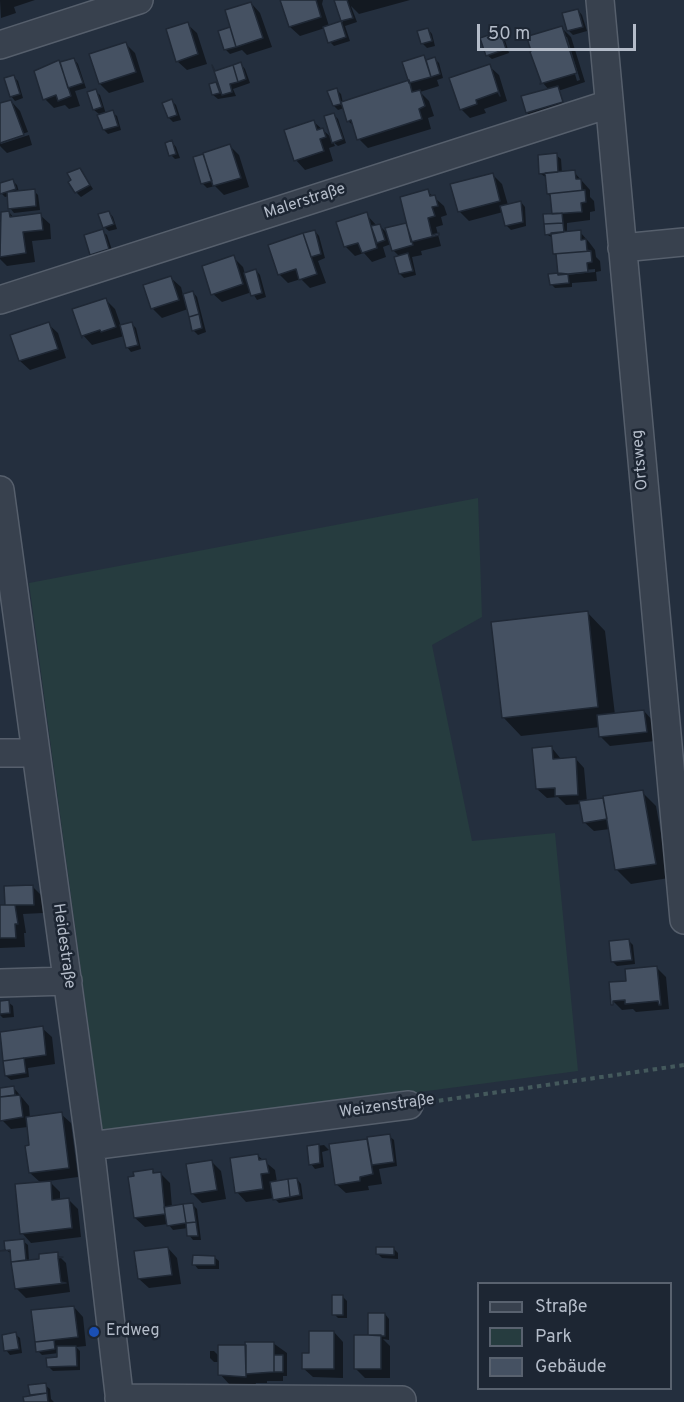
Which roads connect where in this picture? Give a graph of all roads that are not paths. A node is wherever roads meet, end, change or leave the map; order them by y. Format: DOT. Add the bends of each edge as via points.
graph roads {
  1 [pos="139,0"];
  2 [pos="600,0"];
  3 [pos="0,45"];
  4 [pos="609,104"];
  5 [pos="684,242"];
  6 [pos="622,248"];
  7 [pos="0,300"];
  8 [pos="0,490"];
  9 [pos="0,753"];
  10 [pos="36,753"];
  11 [pos="684,920"];
  12 [pos="68,981"];
  13 [pos="0,983"];
  14 [pos="409,1105"];
  15 [pos="90,1146"];
  16 [pos="119,1400"];
  17 [pos="402,1400"];
  1 -- 3 [label="street"];
  2 -- 4 [label="street, Ortsweg"];
  4 -- 6 [label="street, Ortsweg"];
  4 -- 7 [label="street, Malerstraße"];
  5 -- 6 [label="street"];
  6 -- 11 [label="street, Ortsweg"];
  8 -- 10 [label="street, Heidestraße"];
  9 -- 10 [label="street"];
  10 -- 12 [label="street, Heidestraße"];
  12 -- 13 [label="street"];
  12 -- 15 [label="street, Heidestraße"];
  14 -- 15 [label="street, Weizenstraße"];
  15 -- 16 [label="street, Heidestraße"];
  16 -- 17 [label="street"];
}
